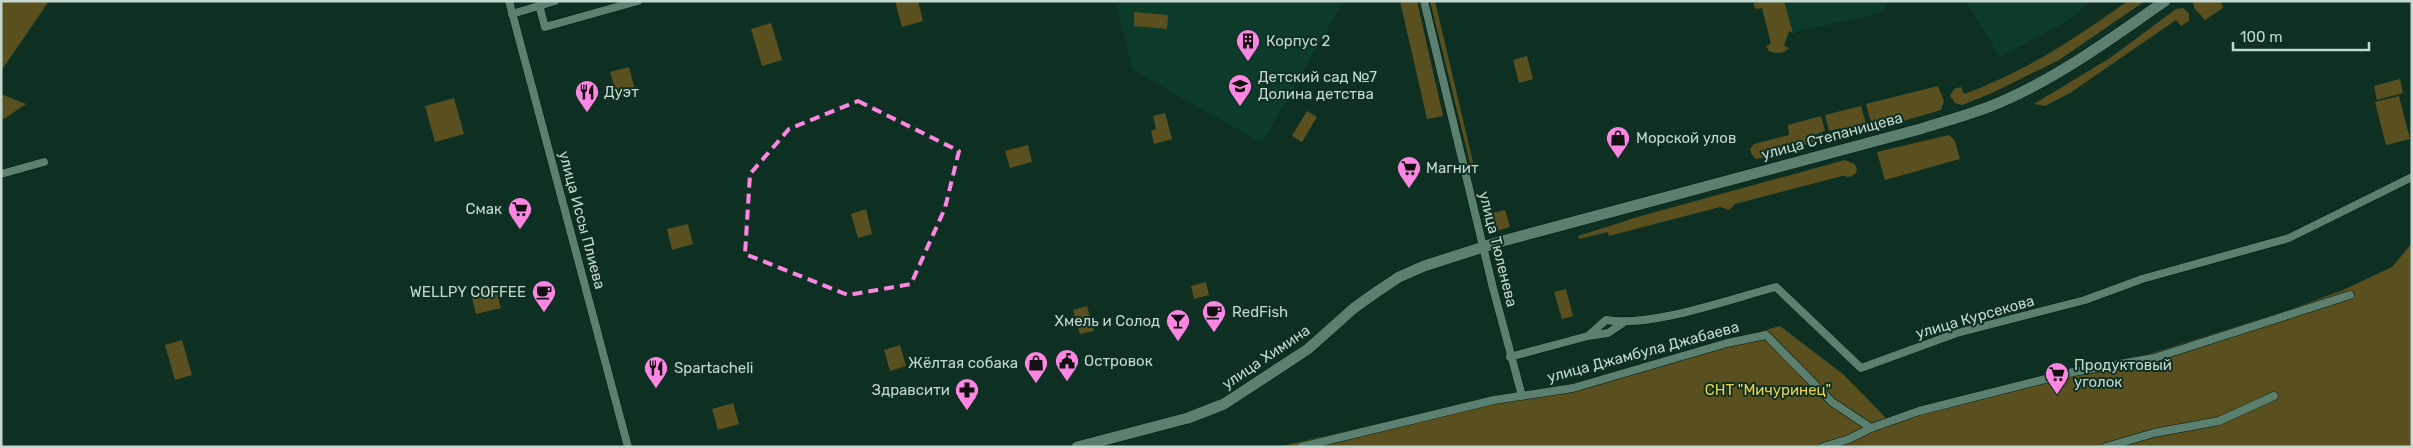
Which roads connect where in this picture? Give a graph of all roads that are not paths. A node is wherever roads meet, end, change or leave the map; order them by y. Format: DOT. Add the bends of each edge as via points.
graph roads {
  1 [pos="509,1"];
  2 [pos="555,1"];
  3 [pos="638,1"];
  4 [pos="1424,1"];
  5 [pos="2166,1"];
  6 [pos="539,5"];
  7 [pos="512,14"];
  8 [pos="44,162"];
  9 [pos="1,174"];
  10 [pos="2412,177"];
  11 [pos="1483,247"];
  12 [pos="2350,294"];
  13 [pos="1623,323"];
  14 [pos="1588,336"];
  15 [pos="1510,357"];
  16 [pos="1522,396"];
  17 [pos="2274,396"];
  18 [pos="1871,428"];
  19 [pos="628,447"];
  20 [pos="1076,447"];
  21 [pos="1301,447"];
  22 [pos="1823,447"];
  23 [pos="2106,447"];
  1 -- 7 [label="street, улица Иссы Плиева"];
  2 -- 6 [label="street"];
  3 -- 6 [label="street" via="545,27"];
  4 -- 11 [label="street, улица Тюленева"];
  5 -- 11 [label="street, улица Степанищева" via="2071,67 1976,111"];
  6 -- 7 [label="street"];
  7 -- 19 [label="street, улица Иссы Плиева"];
  8 -- 9 [label="street"];
  10 -- 13 [label="street, улица Курсекова" via="2289,238 2142,279 2084,300 1957,333 1861,368 1776,287"];
  11 -- 15 [label="street, улица Тюленева"];
  11 -- 20 [label="street, улица Химина" via="1399,277 1354,308 1308,349 1224,404 1188,418"];
  12 -- 18 [label="street" via="2154,358 2073,372 1984,393"];
  13 -- 14 [label="street" via="1608,333"];
  13 -- 14 [label="street, улица Курсекова" via="1606,320"];
  14 -- 15 [label="street, улица Курсекова"];
  15 -- 16 [label="street, улица Тюленева"];
  16 -- 18 [label="street, улица Джамбула Джабаева" via="1573,388 1727,343 1766,335 1832,402"];
  16 -- 21 [label="street, улица Джамбула Джабаева"];
  17 -- 23 [label="street" via="2219,421 2154,433"];
  18 -- 22 [label="street"];
}
